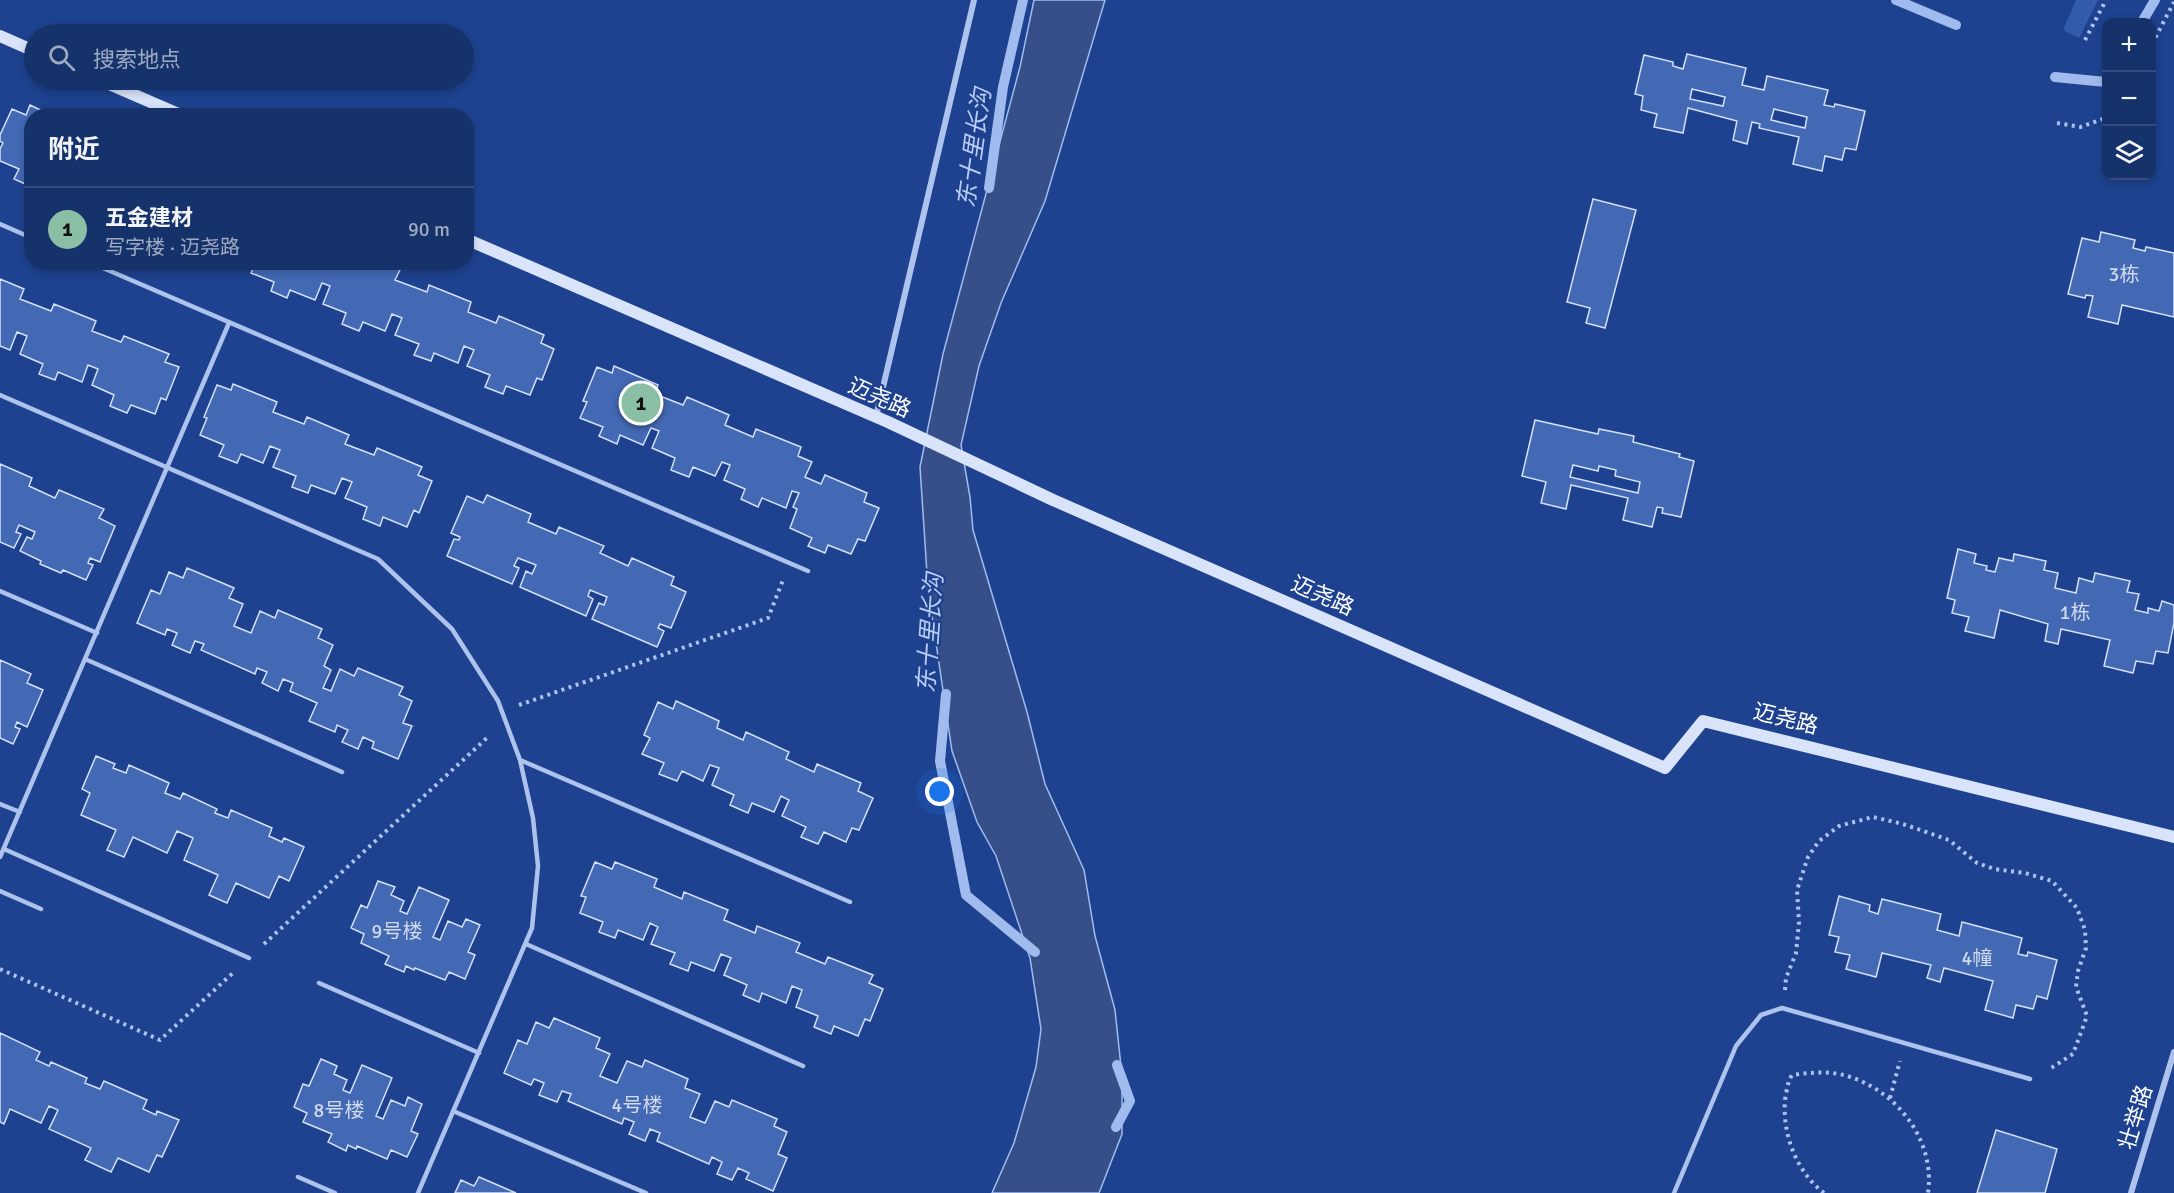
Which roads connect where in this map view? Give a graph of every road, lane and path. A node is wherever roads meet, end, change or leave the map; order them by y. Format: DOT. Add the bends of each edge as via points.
graph roads {
  1 [pos="974,0"];
  2 [pos="2106,0"];
  3 [pos="2174,2"];
  4 [pos="2156,35"];
  5 [pos="0,36"];
  6 [pos="2085,40"];
  7 [pos="24,47"];
  8 [pos="123,90"];
  9 [pos="165,108"];
  10 [pos="2102,119"];
  11 [pos="2057,123"];
  12 [pos="0,224"];
  13 [pos="24,234"];
  14 [pos="474,242"];
  15 [pos="107,270"];
  16 [pos="229,323"];
  17 [pos="0,395"];
  18 [pos="882,420"];
  19 [pos="168,467"];
  20 [pos="790,563"];
  21 [pos="808,571"];
  22 [pos="0,591"];
  23 [pos="97,633"];
  24 [pos="85,659"];
  25 [pos="502,711"];
  26 [pos="505,721"];
  27 [pos="520,760"];
  28 [pos="342,772"];
  29 [pos="0,804"];
  30 [pos="20,812"];
  31 [pos="2174,837"];
  32 [pos="4,849"];
  33 [pos="0,857"];
  34 [pos="0,891"];
  35 [pos="850,902"];
  36 [pos="41,909"];
  37 [pos="526,944"];
  38 [pos="249,958"];
  39 [pos="0,969"];
  40 [pos="319,983"];
  41 [pos="1782,1008"];
  42 [pos="1906,1044"];
  43 [pos="2174,1052"];
  44 [pos="478,1053"];
  45 [pos="803,1066"];
  46 [pos="2030,1079"];
  47 [pos="1890,1098"];
  48 [pos="453,1111"];
  49 [pos="298,1177"];
  50 [pos="334,1193"];
  51 [pos="418,1193"];
  52 [pos="646,1193"];
  53 [pos="1674,1193"];
  54 [pos="1824,1193"];
  55 [pos="1929,1193"];
  56 [pos="2131,1193"];
  1 -- 18 [label="street"];
  2 -- 6 [label="path"];
  3 -- 4 [label="path"];
  5 -- 7 [label="street"];
  8 -- 9 [label="street"];
  10 -- 11 [label="path" via="2080,127"];
  12 -- 13 [label="lane"];
  14 -- 18 [label="street, 迈尧路"];
  15 -- 16 [label="lane"];
  16 -- 19 [label="lane"];
  16 -- 20 [label="lane"];
  17 -- 19 [label="lane"];
  18 -- 31 [label="street, 迈尧路" via="1053,500 1665,768 1703,721"];
  19 -- 23 [label="lane"];
  19 -- 25 [label="lane" via="378,559 452,629"];
  20 -- 21 [label="lane"];
  20 -- 25 [label="path" via="768,618"];
  22 -- 23 [label="lane"];
  23 -- 24 [label="lane"];
  24 -- 28 [label="lane"];
  24 -- 30 [label="lane"];
  25 -- 26 [label="lane"];
  26 -- 27 [label="lane"];
  26 -- 38 [label="path"];
  27 -- 35 [label="lane"];
  27 -- 37 [label="lane" via="538,866 532,928"];
  29 -- 30 [label="lane"];
  30 -- 32 [label="lane"];
  32 -- 33 [label="lane"];
  32 -- 38 [label="lane"];
  34 -- 36 [label="lane"];
  37 -- 44 [label="lane"];
  37 -- 45 [label="lane"];
  38 -- 39 [label="path" via="160,1040"];
  40 -- 44 [label="lane"];
  41 -- 42 [label="lane"];
  41 -- 46 [label="path" via="1786,978 1796,954 1797,890 1808,857 1839,826 1873,818 1903,824 1949,840 1977,863 2052,881 2078,908 2086,948 2076,987 2087,1016 2073,1054"];
  41 -- 53 [label="lane" via="1761,1015 1736,1046"];
  42 -- 46 [label="lane"];
  42 -- 47 [label="path"];
  43 -- 56 [label="street, 壮举路"];
  44 -- 48 [label="lane"];
  47 -- 54 [label="path" via="1859,1079 1837,1074 1792,1075 1785,1103 1792,1150"];
  47 -- 55 [label="path" via="1911,1122 1922,1143"];
  48 -- 51 [label="lane"];
  48 -- 52 [label="lane"];
  49 -- 50 [label="lane"];
}
